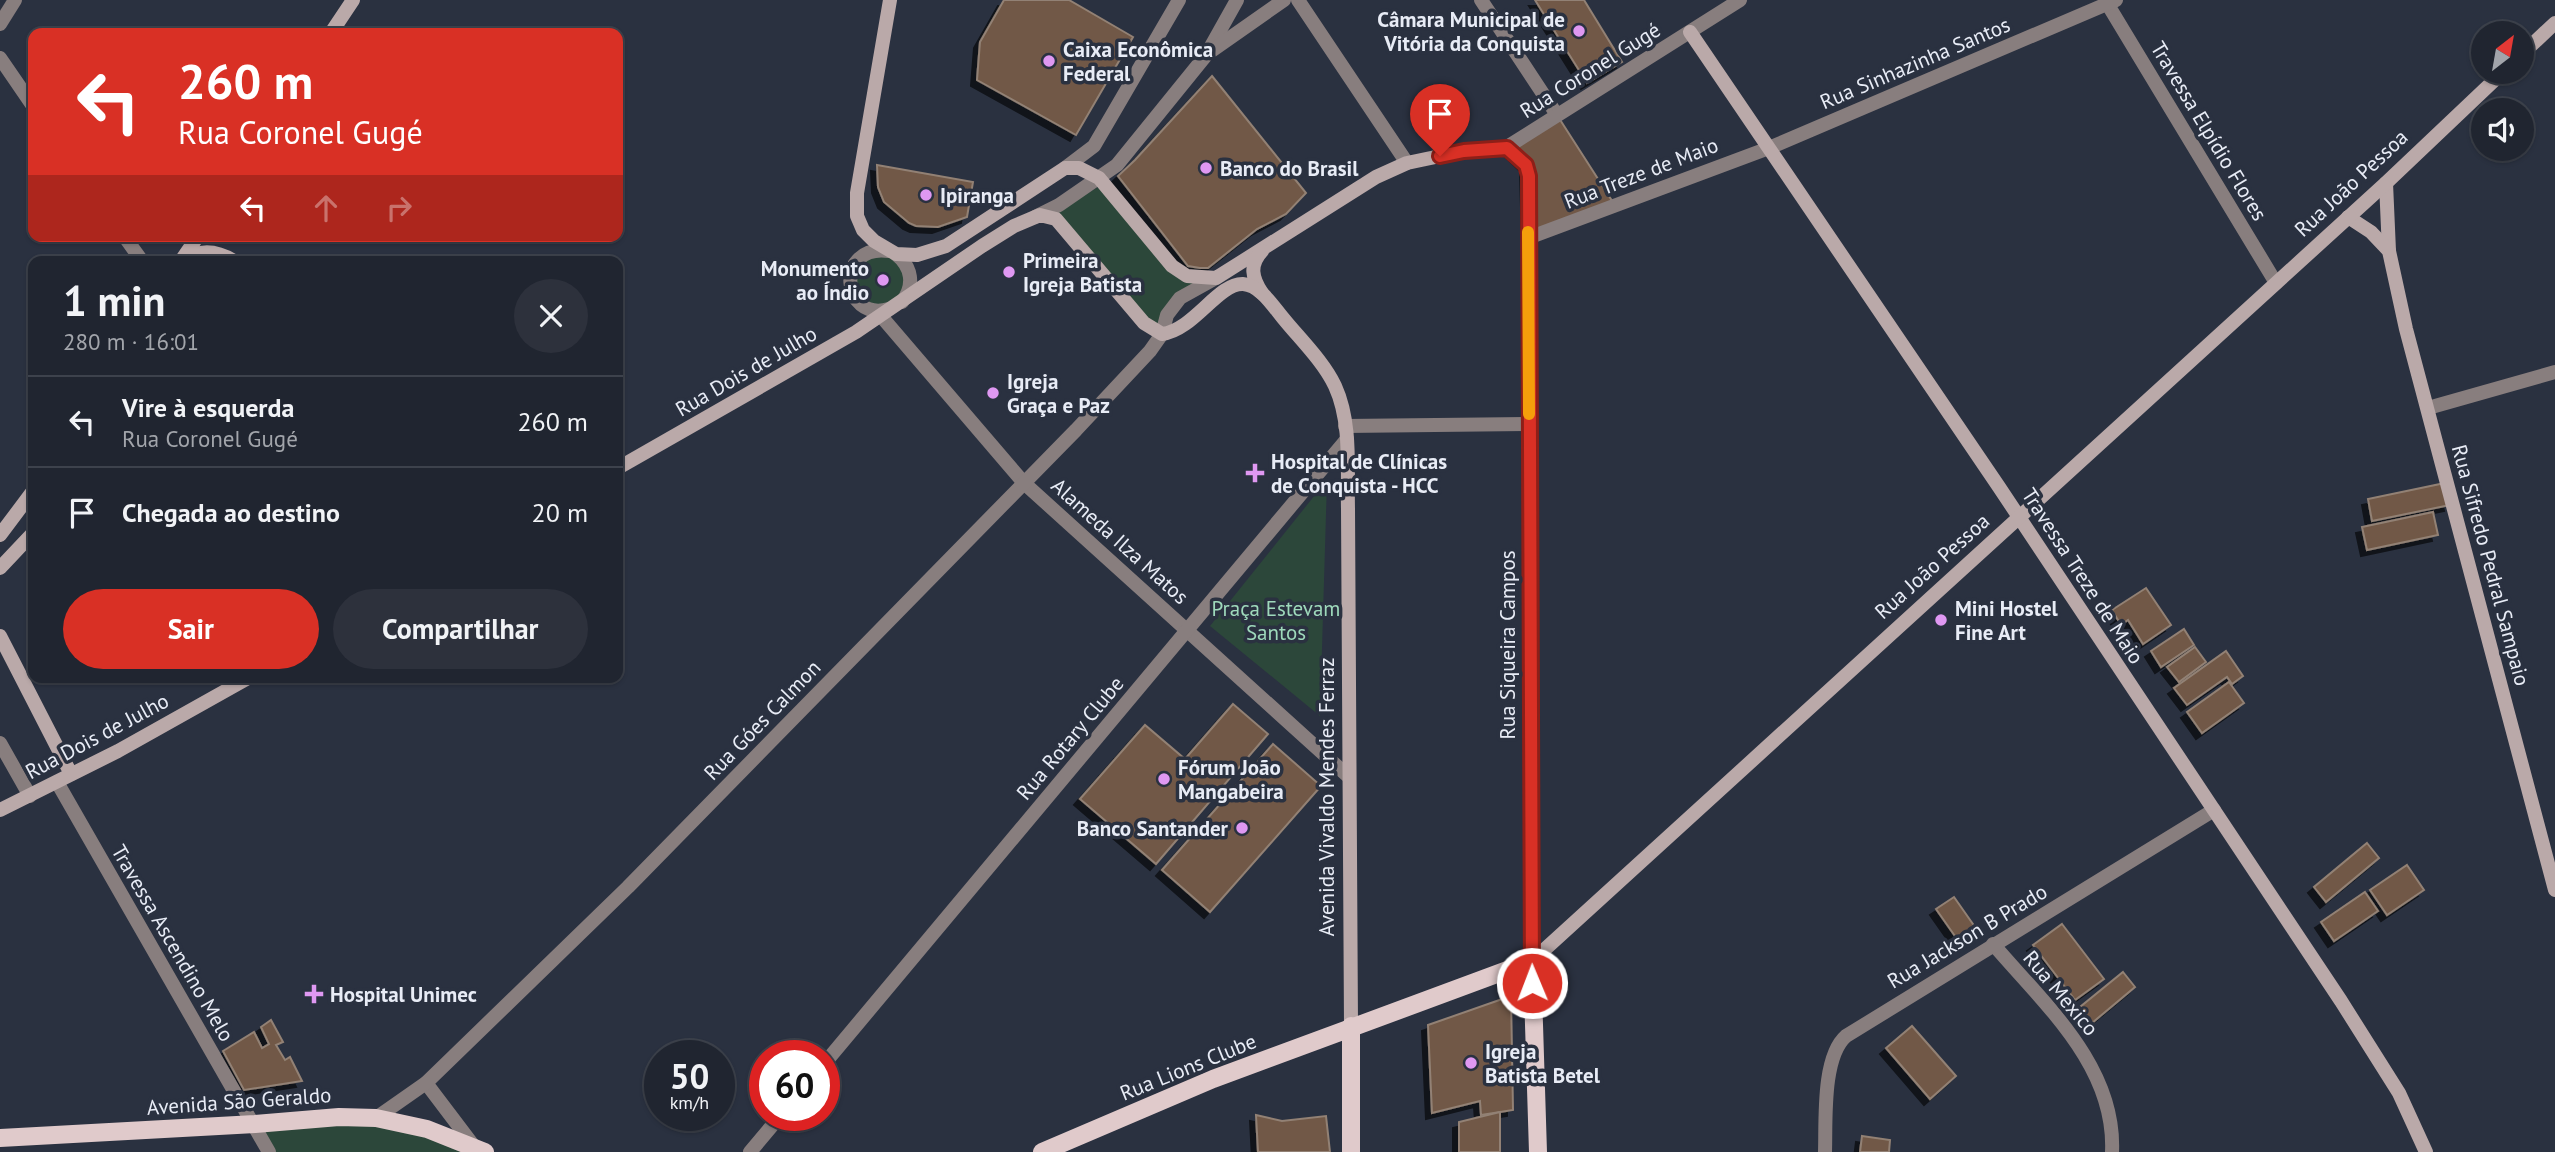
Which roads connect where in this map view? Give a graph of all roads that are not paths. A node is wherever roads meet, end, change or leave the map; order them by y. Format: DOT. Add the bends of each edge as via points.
graph roads {
  1 [pos="15,0"];
  2 [pos="353,0"];
  3 [pos="890,0"];
  4 [pos="1179,0"];
  5 [pos="1237,0"];
  6 [pos="1284,0"];
  7 [pos="1298,0"];
  8 [pos="1481,0"];
  9 [pos="1740,0"];
  10 [pos="2110,1"];
  11 [pos="2555,23"];
  12 [pos="0,24"];
  13 [pos="334,28"];
  14 [pos="1690,32"];
  15 [pos="2534,43"];
  16 [pos="1207,54"];
  17 [pos="0,58"];
  18 [pos="2489,84"];
  19 [pos="28,99"];
  20 [pos="1557,115"];
  21 [pos="1507,148"];
  22 [pos="1769,148"];
  23 [pos="1407,163"];
  24 [pos="1065,168"];
  25 [pos="1100,178"];
  26 [pos="2386,183"];
  27 [pos="1035,216"];
  28 [pos="2348,217"];
  29 [pos="1528,238"];
  30 [pos="1265,248"];
  31 [pos="2389,251"];
  32 [pos="892,253"];
  33 [pos="192,256"];
  34 [pos="226,256"];
  35 [pos="1216,278"];
  36 [pos="2276,283"];
  37 [pos="1265,297"];
  38 [pos="898,305"];
  39 [pos="881,316"];
  40 [pos="1162,334"];
  41 [pos="2555,372"];
  42 [pos="2428,408"];
  43 [pos="1529,424"];
  44 [pos="1346,432"];
  45 [pos="623,465"];
  46 [pos="1024,483"];
  47 [pos="28,498"];
  48 [pos="2020,517"];
  49 [pos="0,535"];
  50 [pos="28,538"];
  51 [pos="0,568"];
  52 [pos="1188,631"];
  53 [pos="0,636"];
  54 [pos="239,683"];
  55 [pos="0,743"];
  56 [pos="71,774"];
  57 [pos="1349,777"];
  58 [pos="57,782"];
  59 [pos="30,796"];
  60 [pos="0,810"];
  61 [pos="2214,810"];
  62 [pos="2555,890"];
  63 [pos="1993,944"];
  64 [pos="1532,961"];
  65 [pos="1351,1026"];
  66 [pos="840,1044"];
  67 [pos="426,1083"];
  68 [pos="376,1118"];
  69 [pos="252,1124"];
  70 [pos="768,1131"];
  71 [pos="8,1143"];
  72 [pos="480,1151"];
  73 [pos="269,1152"];
  74 [pos="750,1152"];
  75 [pos="1042,1152"];
  76 [pos="1351,1152"];
  77 [pos="1538,1152"];
  78 [pos="1825,1152"];
  79 [pos="2112,1152"];
  80 [pos="2426,1152"];
  1 -- 12 [label="street"];
  2 -- 13 [label="street"];
  3 -- 32 [label="street" via="857,216 863,230"];
  4 -- 24 [label="street" via="1094,146"];
  5 -- 16 [label="street"];
  6 -- 16 [label="street"];
  7 -- 23 [label="street"];
  8 -- 20 [label="street"];
  9 -- 14 [label="street, Rua Coronel Gugé"];
  10 -- 22 [label="street, Rua Sinhazinha Santos"];
  10 -- 36 [label="street, Travessa Elpídio Flores"];
  11 -- 15 [label="street"];
  14 -- 20 [label="street, Rua Coronel Gugé"];
  14 -- 22 [label="street, Travessa Treze de Maio"];
  16 -- 25 [label="street" via="1117,164"];
  17 -- 19 [label="street"];
  18 -- 26 [label="street, Rua João Pessoa"];
  20 -- 21 [label="street, Rua Coronel Gugé"];
  21 -- 23 [label="street, Rua Coronel Gugé"];
  21 -- 29 [label="street, Rua Siqueira Campos" via="1526,165 1529,176"];
  22 -- 29 [label="street, Rua Treze de Maio"];
  22 -- 48 [label="street, Travessa Treze de Maio"];
  23 -- 30 [label="street, Rua Coronel Gugé" via="1376,177"];
  24 -- 25 [label="street" via="1079,167"];
  24 -- 32 [label="street" via="946,246 918,255"];
  25 -- 27 [label="street"];
  25 -- 35 [label="street" via="1172,266 1187,276"];
  26 -- 28 [label="street, Rua João Pessoa"];
  26 -- 31 [label="street, Rua Sifredo Pedral Sampaio"];
  27 -- 38 [label="street, Rua Dois de Julho" via="982,246"];
  27 -- 40 [label="street" via="1056,219 1144,323"];
  28 -- 31 [label="street"];
  28 -- 36 [label="street, Rua João Pessoa"];
  29 -- 43 [label="street, Rua Siqueira Campos"];
  30 -- 35 [label="street, Rua Coronel Gugé"];
  30 -- 37 [label="street" via="1253,267"];
  31 -- 42 [label="street, Rua Sifredo Pedral Sampaio"];
  32 -- 38 [label="street" via="906,265 911,280 907,296"];
  32 -- 38 [label="street" via="874,250 862,256 852,267 850,282 853,295 868,308 883,311"];
  33 -- 34 [label="street" via="211,251"];
  35 -- 40 [label="street, Rua Góes Calmon" via="1180,298 1167,315"];
  36 -- 48 [label="street, Rua João Pessoa"];
  37 -- 40 [label="street" via="1243,284 1230,287 1183,327"];
  37 -- 44 [label="street, Avenida Vivaldo Mendes Ferraz" via="1335,387"];
  38 -- 39 [label="street, Rua Dois de Julho"];
  39 -- 45 [label="street, Rua Dois de Julho"];
  39 -- 46 [label="street, Alameda Ilza Matos"];
  40 -- 46 [label="street, Rua Góes Calmon"];
  41 -- 42 [label="street"];
  42 -- 62 [label="street, Rua Sifredo Pedral Sampaio"];
  43 -- 44 [label="street"];
  43 -- 64 [label="street, Rua Siqueira Campos"];
  44 -- 52 [label="street, Rua Rotary Clube"];
  44 -- 57 [label="street, Avenida Vivaldo Mendes Ferraz"];
  46 -- 52 [label="street, Alameda Ilza Matos"];
  46 -- 67 [label="street, Rua Góes Calmon" via="628,887"];
  47 -- 49 [label="street"];
  48 -- 61 [label="street, Travessa Treze de Maio"];
  48 -- 64 [label="street, Rua João Pessoa"];
  50 -- 51 [label="street"];
  52 -- 57 [label="street"];
  52 -- 66 [label="street, Rua Rotary Clube"];
  53 -- 56 [label="street"];
  54 -- 56 [label="street, Rua Dois de Julho"];
  55 -- 59 [label="street"];
  56 -- 58 [label="street, Rua Dois de Julho"];
  57 -- 65 [label="street, Avenida Vivaldo Mendes Ferraz"];
  58 -- 59 [label="street, Rua Dois de Julho"];
  58 -- 69 [label="street, Travessa Ascendino Melo"];
  59 -- 60 [label="street, Rua Dois de Julho"];
  61 -- 63 [label="street, Rua Jackson B Prado"];
  61 -- 80 [label="street, Travessa Treze de Maio" via="2377,1058"];
  63 -- 78 [label="street, Rua Jackson B Prado" via="1841,1041 1832,1062"];
  63 -- 79 [label="street, Rua Mexico" via="2087,1058 2109,1110"];
  64 -- 65 [label="main road, Rua João Pessoa"];
  64 -- 77 [label="main road, Rua Siqueira Campos"];
  65 -- 75 [label="main road, Rua Lions Clube"];
  65 -- 76 [label="main road, Avenida Vivaldo Mendes Ferraz"];
  67 -- 68 [label="street, Rua Góes Calmon"];
  67 -- 72 [label="street, Avenida São Geraldo"];
  68 -- 69 [label="main road, Avenida São Geraldo"];
  68 -- 72 [label="main road, Avenida São Geraldo" via="427,1129"];
  69 -- 71 [label="main road, Avenida São Geraldo"];
  69 -- 73 [label="street, Travessa Ascendino Melo"];
  70 -- 74 [label="street"];
}
